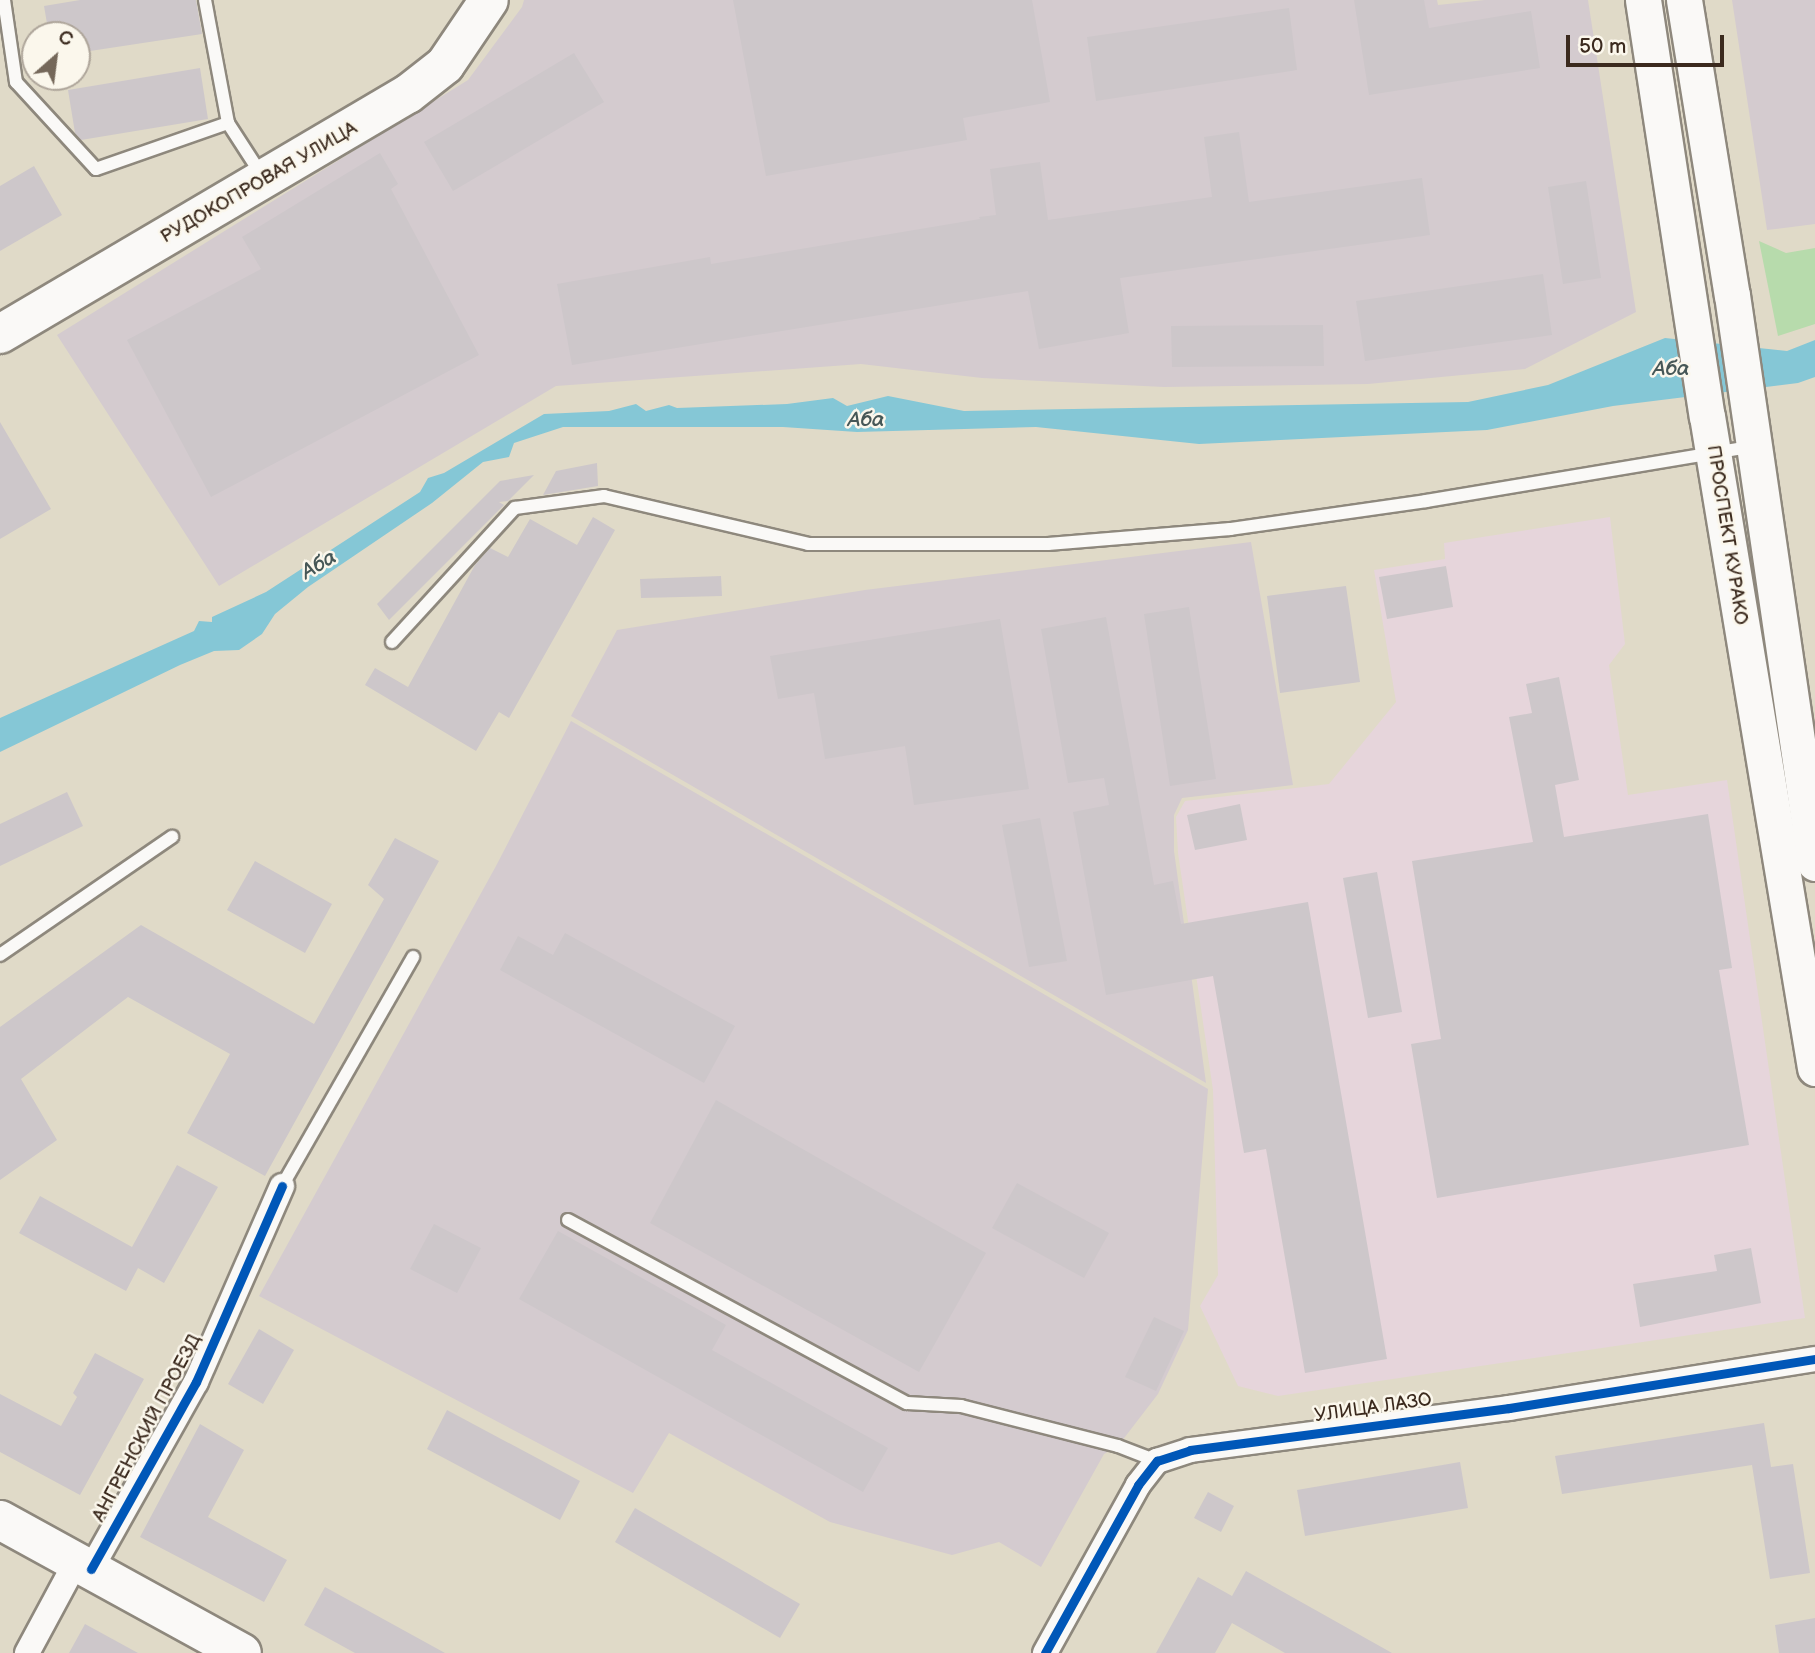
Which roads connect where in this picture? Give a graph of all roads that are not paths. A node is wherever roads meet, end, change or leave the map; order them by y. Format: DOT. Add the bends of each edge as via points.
graph roads {
  1 [pos="4,0"];
  2 [pos="205,0"];
  3 [pos="489,0"];
  4 [pos="1643,0"];
  5 [pos="1684,0"];
  6 [pos="228,123"];
  7 [pos="265,180"];
  8 [pos="0,334"];
  9 [pos="1754,446"];
  10 [pos="1713,452"];
  11 [pos="392,642"];
  12 [pos="172,836"];
  13 [pos="1815,863"];
  14 [pos="0,955"];
  15 [pos="413,957"];
  16 [pos="1813,1050"];
  17 [pos="282,1186"];
  18 [pos="568,1220"];
  19 [pos="1815,1359"];
  20 [pos="1157,1461"];
  21 [pos="0,1520"];
  22 [pos="84,1565"];
  23 [pos="27,1653"];
  24 [pos="242,1653"];
  25 [pos="1045,1653"];
  1 -- 6 [label="lane" via="16,82 96,169"];
  2 -- 6 [label="lane"];
  3 -- 7 [label="main road, РУДОКОПРОВАЯ УЛИЦА" via="445,65 359,126"];
  4 -- 10 [label="main road, ПРОСПЕКТ КУРАКО"];
  5 -- 9 [label="main road, ПРОСПЕКТ КУРАКО"];
  6 -- 7 [label="lane"];
  7 -- 8 [label="main road, РУДОКОПРОВАЯ УЛИЦА"];
  9 -- 10 [label="lane"];
  9 -- 13 [label="main road, ПРОСПЕКТ КУРАКО"];
  10 -- 11 [label="lane" via="1243,527 1048,544 808,544 604,496 514,508"];
  10 -- 16 [label="main road, ПРОСПЕКТ КУРАКО"];
  12 -- 14 [label="lane"];
  15 -- 17 [label="lane"];
  17 -- 22 [label="street, АНГРЕНСКИЙ ПРОЕЗД" via="196,1382"];
  18 -- 20 [label="lane" via="907,1403 961,1406 1118,1446"];
  19 -- 20 [label="street, УЛИЦА ЛАЗО" via="1509,1408 1191,1450"];
  20 -- 25 [label="street" via="1138,1485"];
  21 -- 22 [label="main road"];
  22 -- 23 [label="street, АНГРЕНСКИЙ ПРОЕЗД"];
  22 -- 24 [label="main road"];
}
